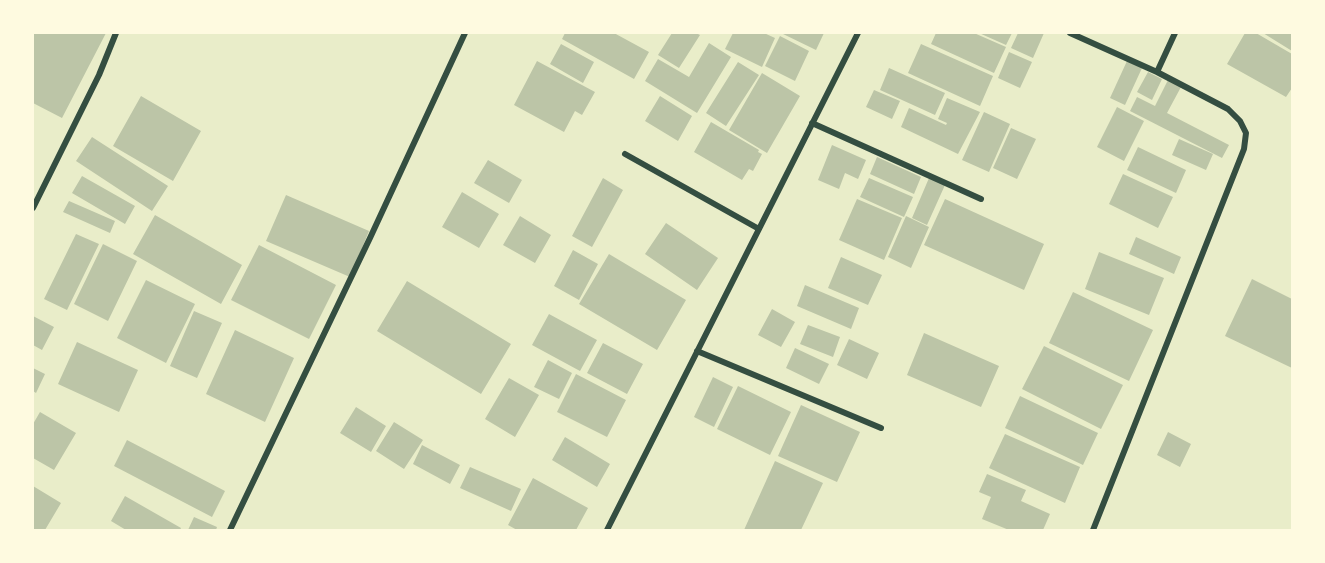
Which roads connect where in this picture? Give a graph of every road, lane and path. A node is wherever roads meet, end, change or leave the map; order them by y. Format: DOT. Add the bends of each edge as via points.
graph roads {
  1 [pos="116,33"];
  2 [pos="465,33"];
  3 [pos="858,33"];
  4 [pos="1070,33"];
  5 [pos="1175,33"];
  6 [pos="1157,72"];
  7 [pos="812,123"];
  8 [pos="625,154"];
  9 [pos="981,199"];
  10 [pos="33,208"];
  11 [pos="759,229"];
  12 [pos="697,351"];
  13 [pos="882,428"];
  14 [pos="230,530"];
  15 [pos="607,530"];
  16 [pos="1093,530"];
  1 -- 10 [label="street"];
  2 -- 14 [label="street"];
  3 -- 7 [label="street"];
  4 -- 6 [label="street"];
  5 -- 6 [label="street"];
  6 -- 16 [label="street" via="1228,109 1246,133 1244,149"];
  7 -- 9 [label="street"];
  7 -- 11 [label="street"];
  8 -- 11 [label="street"];
  11 -- 12 [label="street"];
  12 -- 13 [label="street"];
  12 -- 15 [label="street"];
}
